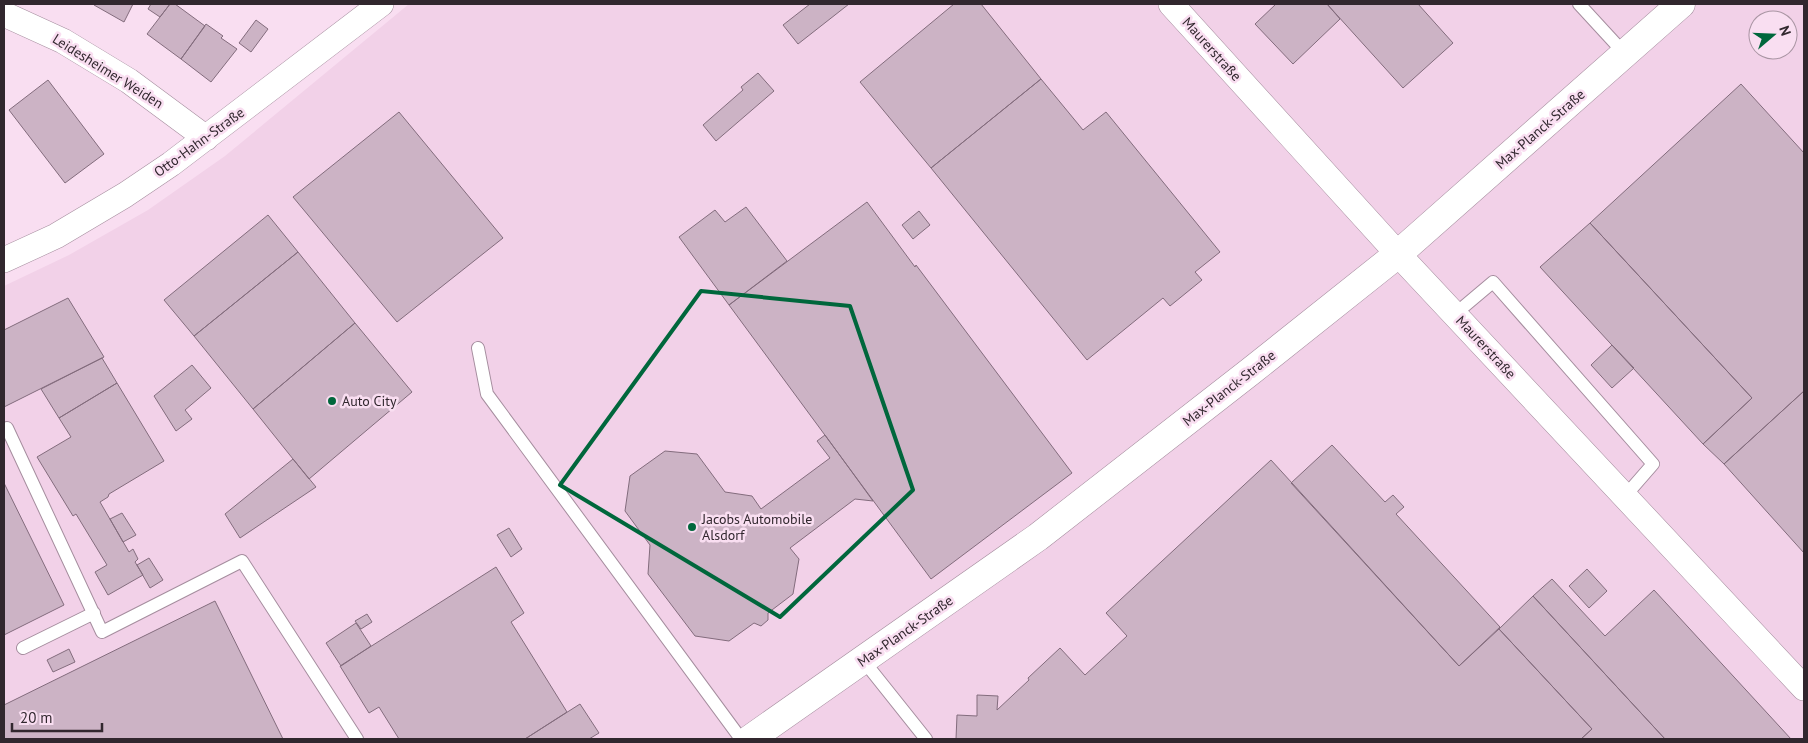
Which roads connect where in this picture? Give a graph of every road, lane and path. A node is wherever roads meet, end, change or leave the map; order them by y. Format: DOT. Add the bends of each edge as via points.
graph roads {
  1 [pos="380,4"];
  2 [pos="1171,4"];
  3 [pos="1579,4"];
  4 [pos="1680,4"];
  5 [pos="4,14"];
  6 [pos="1625,54"];
  7 [pos="206,138"];
  8 [pos="1398,254"];
  9 [pos="4,260"];
  10 [pos="1455,314"];
  11 [pos="478,348"];
  12 [pos="7,428"];
  13 [pos="1626,496"];
  14 [pos="94,613"];
  15 [pos="22,648"];
  16 [pos="863,660"];
  17 [pos="1804,688"];
  18 [pos="357,739"];
  19 [pos="741,739"];
  20 [pos="750,739"];
  21 [pos="926,739"];
  1 -- 7 [label="street, Otto-Hahn-Straße"];
  2 -- 8 [label="street, Maurerstraße"];
  3 -- 6 [label="lane"];
  4 -- 6 [label="street, Max-Planck-Straße"];
  5 -- 7 [label="street, Leidesheimer Weiden" via="63,41 129,81"];
  6 -- 8 [label="street, Max-Planck-Straße"];
  7 -- 9 [label="street, Otto-Hahn-Straße" via="118,199 56,236"];
  8 -- 10 [label="street, Maurerstraße"];
  8 -- 16 [label="street, Max-Planck-Straße" via="1038,537"];
  10 -- 13 [label="street, Maurerstraße"];
  10 -- 13 [label="lane" via="1493,282 1653,464"];
  11 -- 19 [label="lane" via="488,394"];
  12 -- 14 [label="lane"];
  13 -- 17 [label="street, Maurerstraße"];
  14 -- 15 [label="lane"];
  14 -- 18 [label="lane" via="102,632 242,561"];
  16 -- 20 [label="street, Max-Planck-Straße"];
  16 -- 21 [label="lane"];
}
